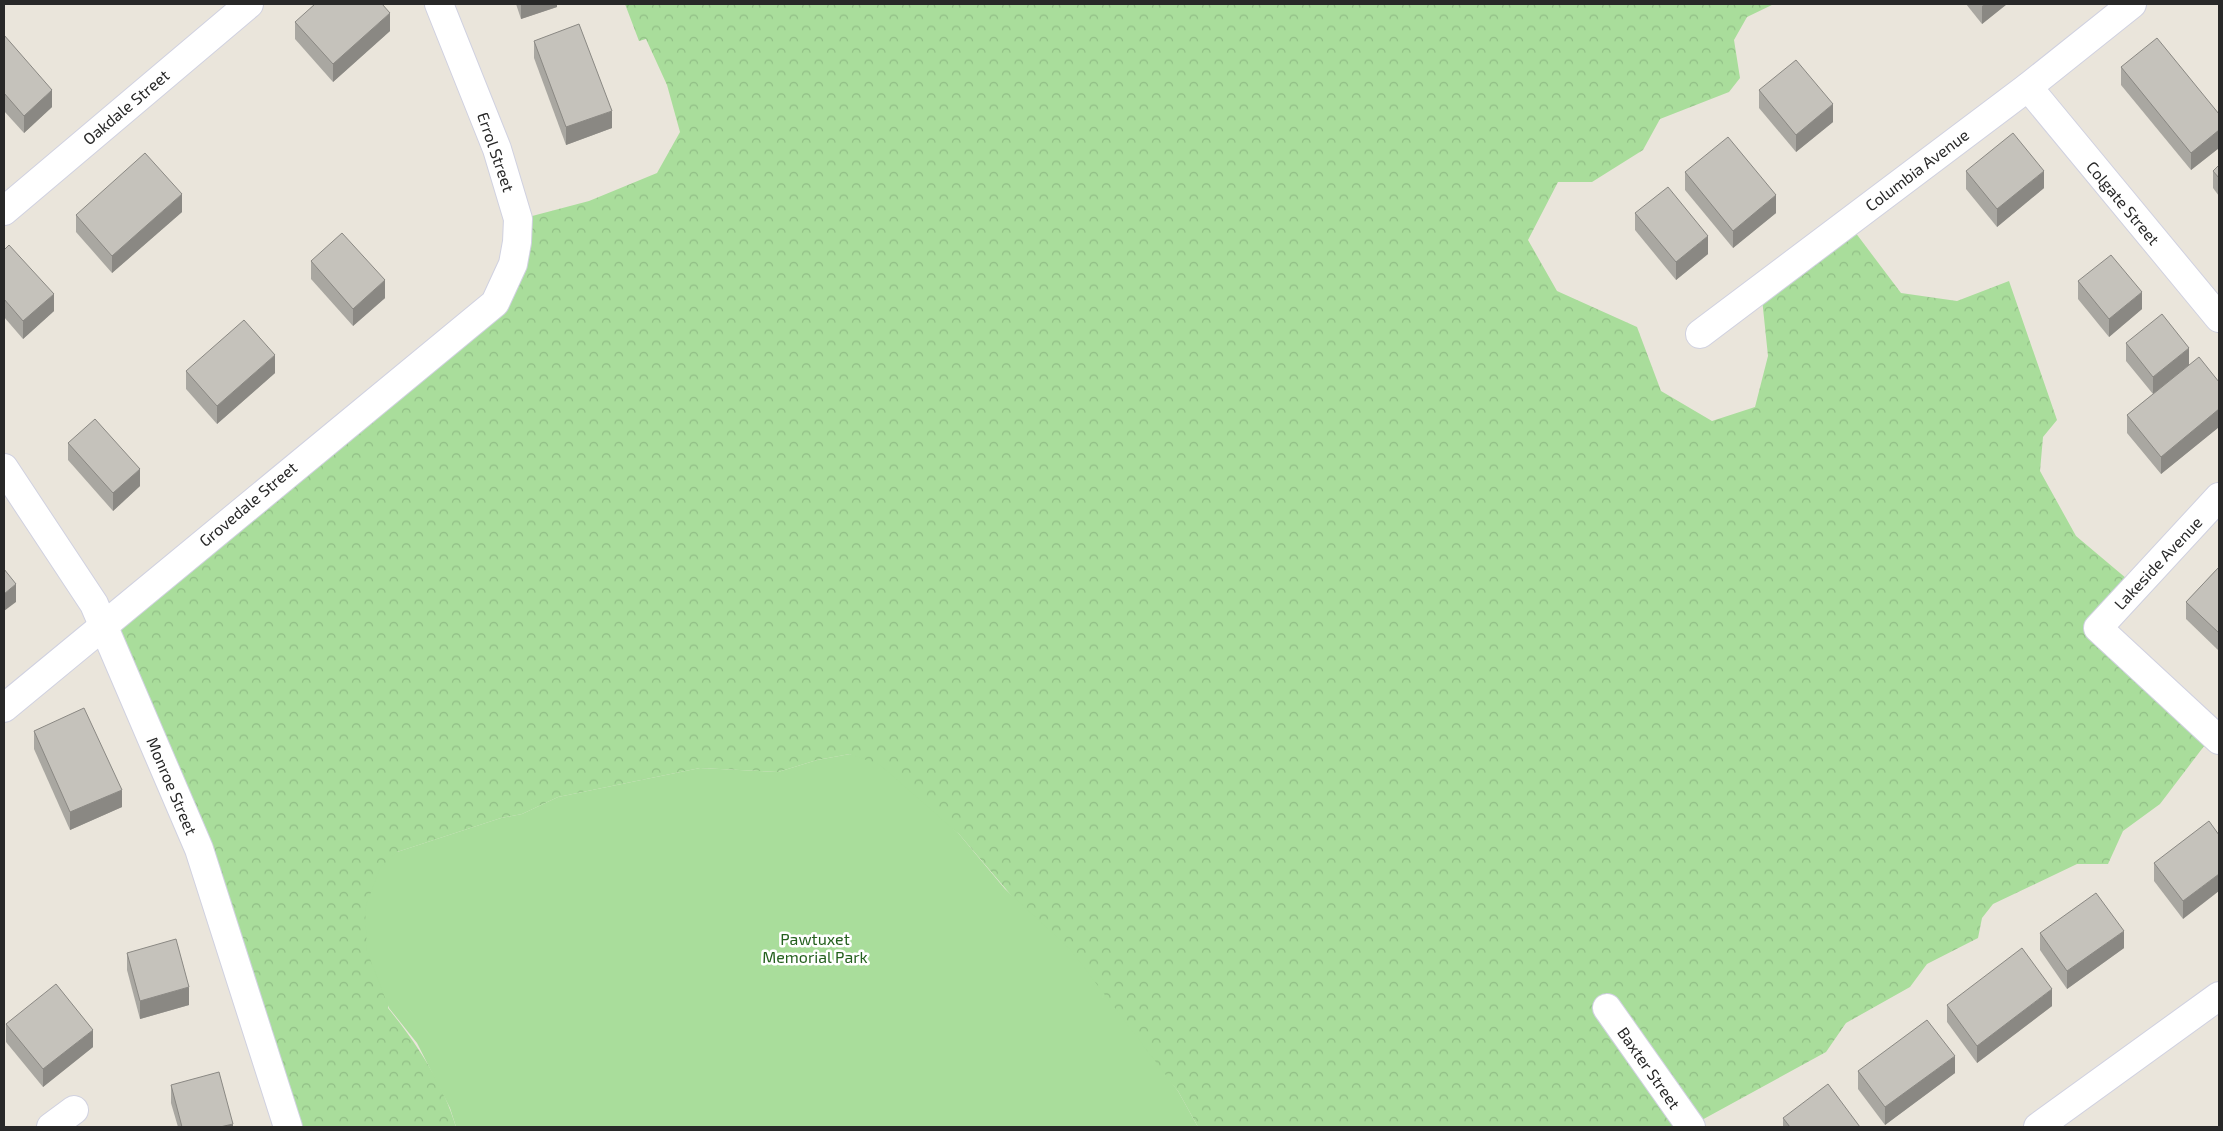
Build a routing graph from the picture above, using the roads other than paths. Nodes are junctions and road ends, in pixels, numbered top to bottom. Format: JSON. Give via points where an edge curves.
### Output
{"nodes":[{"id":1,"x":249,"y":4,"type":"edge"},
{"id":2,"x":439,"y":4,"type":"edge"},
{"id":3,"x":2132,"y":4,"type":"edge"},
{"id":4,"x":2028,"y":87,"type":"junction"},
{"id":5,"x":4,"y":211,"type":"edge"},
{"id":6,"x":495,"y":303,"type":"joint"},
{"id":7,"x":2219,"y":318,"type":"edge"},
{"id":8,"x":1700,"y":334,"type":"dead end"},
{"id":9,"x":4,"y":468,"type":"edge"},
{"id":10,"x":2219,"y":497,"type":"edge"},
{"id":11,"x":103,"y":625,"type":"junction"},
{"id":12,"x":4,"y":708,"type":"edge"},
{"id":13,"x":2219,"y":740,"type":"edge"},
{"id":14,"x":2219,"y":996,"type":"edge"},
{"id":15,"x":1607,"y":1008,"type":"dead end"},
{"id":16,"x":74,"y":1110,"type":"dead end"},
{"id":17,"x":51,"y":1127,"type":"edge"},
{"id":18,"x":288,"y":1127,"type":"edge"},
{"id":19,"x":1691,"y":1127,"type":"edge"},
{"id":20,"x":2038,"y":1127,"type":"edge"}],
"edges":[{"from":1,"to":5,"type":"street","name":"Oakdale Street"},
{"from":2,"to":6,"type":"street","name":"Errol Street","via":[[497,149],[518,219],[513,264]]},
{"from":3,"to":4,"type":"street","name":"Columbia Avenue"},
{"from":4,"to":7,"type":"street","name":"Colgate Street"},
{"from":4,"to":8,"type":"street","name":"Columbia Avenue"},
{"from":6,"to":11,"type":"street","name":"Grovedale Street"},
{"from":9,"to":11,"type":"street","name":"Monroe Street","via":[[94,604]]},
{"from":10,"to":13,"type":"street","name":"Lakeside Avenue","via":[[2098,628]]},
{"from":11,"to":12,"type":"street","name":"Grovedale Street"},
{"from":11,"to":18,"type":"street","name":"Monroe Street","via":[[199,849]]},
{"from":14,"to":20,"type":"street"},
{"from":15,"to":19,"type":"street","name":"Baxter Street"},
{"from":16,"to":17,"type":"street"}]}
